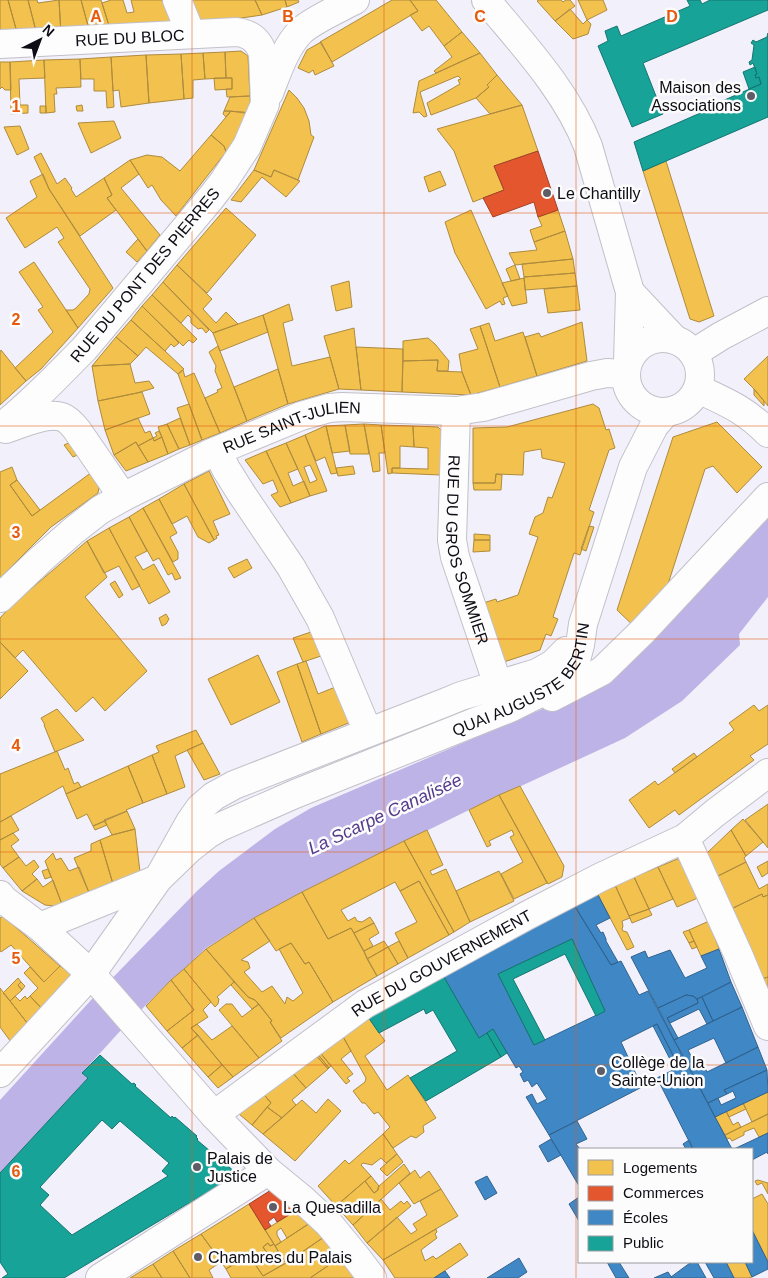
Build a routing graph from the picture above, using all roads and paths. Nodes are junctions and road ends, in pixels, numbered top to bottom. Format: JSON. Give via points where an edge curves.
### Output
{"nodes":[{"id":1,"x":177,"y":0,"type":"edge"},
{"id":2,"x":355,"y":0,"type":"edge"},
{"id":3,"x":486,"y":0,"type":"edge"},
{"id":4,"x":191,"y":34,"type":"junction"},
{"id":5,"x":257,"y":41,"type":"joint"},
{"id":6,"x":0,"y":44,"type":"edge"},
{"id":7,"x":265,"y":104,"type":"junction"},
{"id":8,"x":630,"y":292,"type":"junction"},
{"id":9,"x":768,"y":311,"type":"edge"},
{"id":10,"x":684,"y":347,"type":"junction"},
{"id":11,"x":629,"y":376,"type":"junction"},
{"id":12,"x":698,"y":389,"type":"junction"},
{"id":13,"x":456,"y":411,"type":"junction"},
{"id":14,"x":666,"y":412,"type":"junction"},
{"id":15,"x":0,"y":430,"type":"edge"},
{"id":16,"x":768,"y":433,"type":"edge"},
{"id":17,"x":217,"y":451,"type":"junction"},
{"id":18,"x":634,"y":467,"type":"junction"},
{"id":19,"x":123,"y":497,"type":"junction"},
{"id":20,"x":768,"y":497,"type":"edge"},
{"id":21,"x":0,"y":598,"type":"edge"},
{"id":22,"x":582,"y":624,"type":"junction"},
{"id":23,"x":498,"y":685,"type":"junction"},
{"id":24,"x":538,"y":695,"type":"junction"},
{"id":25,"x":368,"y":732,"type":"junction"},
{"id":26,"x":768,"y":774,"type":"edge"},
{"id":27,"x":685,"y":838,"type":"junction"},
{"id":28,"x":158,"y":879,"type":"junction"},
{"id":29,"x":1,"y":899,"type":"edge"},
{"id":30,"x":40,"y":927,"type":"junction"},
{"id":31,"x":94,"y":978,"type":"junction"},
{"id":32,"x":768,"y":1026,"type":"edge"},
{"id":33,"x":0,"y":1073,"type":"edge"},
{"id":34,"x":214,"y":1115,"type":"junction"},
{"id":35,"x":268,"y":1171,"type":"junction"},
{"id":36,"x":100,"y":1278,"type":"edge"},
{"id":37,"x":372,"y":1278,"type":"edge"}],
"edges":[{"from":1,"to":4,"type":"street"},
{"from":2,"to":7,"type":"street","name":"RUE DU PONT DES PIERRES","via":[[300,32],[288,50]]},
{"from":3,"to":8,"type":"street","via":[[546,72],[577,121],[588,146]]},
{"from":4,"to":5,"type":"street","name":"RUE DU BLOC","via":[[237,32],[252,36]]},
{"from":4,"to":6,"type":"street","name":"RUE DU BLOC"},
{"from":5,"to":7,"type":"street","name":"RUE DU PONT DES PIERRES","via":[[264,60]]},
{"from":7,"to":15,"type":"street","name":"RUE DU PONT DES PIERRES","via":[[247,146],[210,199],[84,349]]},
{"from":8,"to":10,"type":"street"},
{"from":8,"to":11,"type":"street"},
{"from":9,"to":10,"type":"street","via":[[728,332]]},
{"from":10,"to":11,"type":"street","via":[[670,338],[647,341],[638,348]]},
{"from":10,"to":12,"type":"street","via":[[698,363]]},
{"from":11,"to":13,"type":"street","name":"RUE SAINT-JULIEN","via":[[607,373],[592,376],[483,407]]},
{"from":11,"to":14,"type":"street","via":[[634,398],[643,406]]},
{"from":11,"to":18,"type":"street","via":[[636,427]]},
{"from":12,"to":14,"type":"street","via":[[685,405]]},
{"from":12,"to":16,"type":"street","via":[[742,410]]},
{"from":13,"to":17,"type":"street","name":"RUE SAINT-JULIEN","via":[[329,408],[301,416]]},
{"from":13,"to":23,"type":"street","name":"RUE DU GROS SOMMIER","via":[[452,540],[455,558]]},
{"from":14,"to":18,"type":"street","via":[[654,426]]},
{"from":15,"to":19,"type":"street","name":"RUE DU PONT DES PIERRES","via":[[44,417],[62,417],[78,430]]},
{"from":17,"to":19,"type":"street","name":"RUE SAINT-JULIEN"},
{"from":17,"to":25,"type":"street","via":[[320,618]]},
{"from":18,"to":22,"type":"street"},
{"from":19,"to":21,"type":"street","name":"RUE SAINT-JULIEN","via":[[68,535]]},
{"from":20,"to":24,"type":"street","via":[[602,671],[548,700]]},
{"from":22,"to":23,"type":"street","name":"QUAI AUGUSTE BERTIN","via":[[568,648],[553,664],[537,674]]},
{"from":22,"to":24,"type":"street","name":"QUAI AUGUSTE BERTIN","via":[[576,660],[560,682]]},
{"from":23,"to":25,"type":"street","name":"QUAI AUGUSTE BERTIN"},
{"from":24,"to":28,"type":"street","name":"QUAI AUGUSTE BERTIN","via":[[220,827],[189,849]]},
{"from":25,"to":28,"type":"street","name":"QUAI AUGUSTE BERTIN","via":[[214,796],[190,822]]},
{"from":26,"to":27,"type":"street","name":"RUE DU GOUVERNEMENT"},
{"from":27,"to":32,"type":"street"},
{"from":27,"to":34,"type":"street","name":"RUE DU GOUVERNEMENT","via":[[601,877],[375,997]]},
{"from":28,"to":30,"type":"street","name":"QUAI AUGUSTE BERTIN"},
{"from":28,"to":31,"type":"street","name":"QUAI AUGUSTE BERTIN"},
{"from":29,"to":30,"type":"street"},
{"from":30,"to":31,"type":"street"},
{"from":31,"to":33,"type":"street","name":"QUAI AUGUSTE BERTIN"},
{"from":31,"to":34,"type":"street"},
{"from":34,"to":35,"type":"street"},
{"from":35,"to":36,"type":"street"},
{"from":35,"to":37,"type":"street","via":[[329,1224]]}]}
